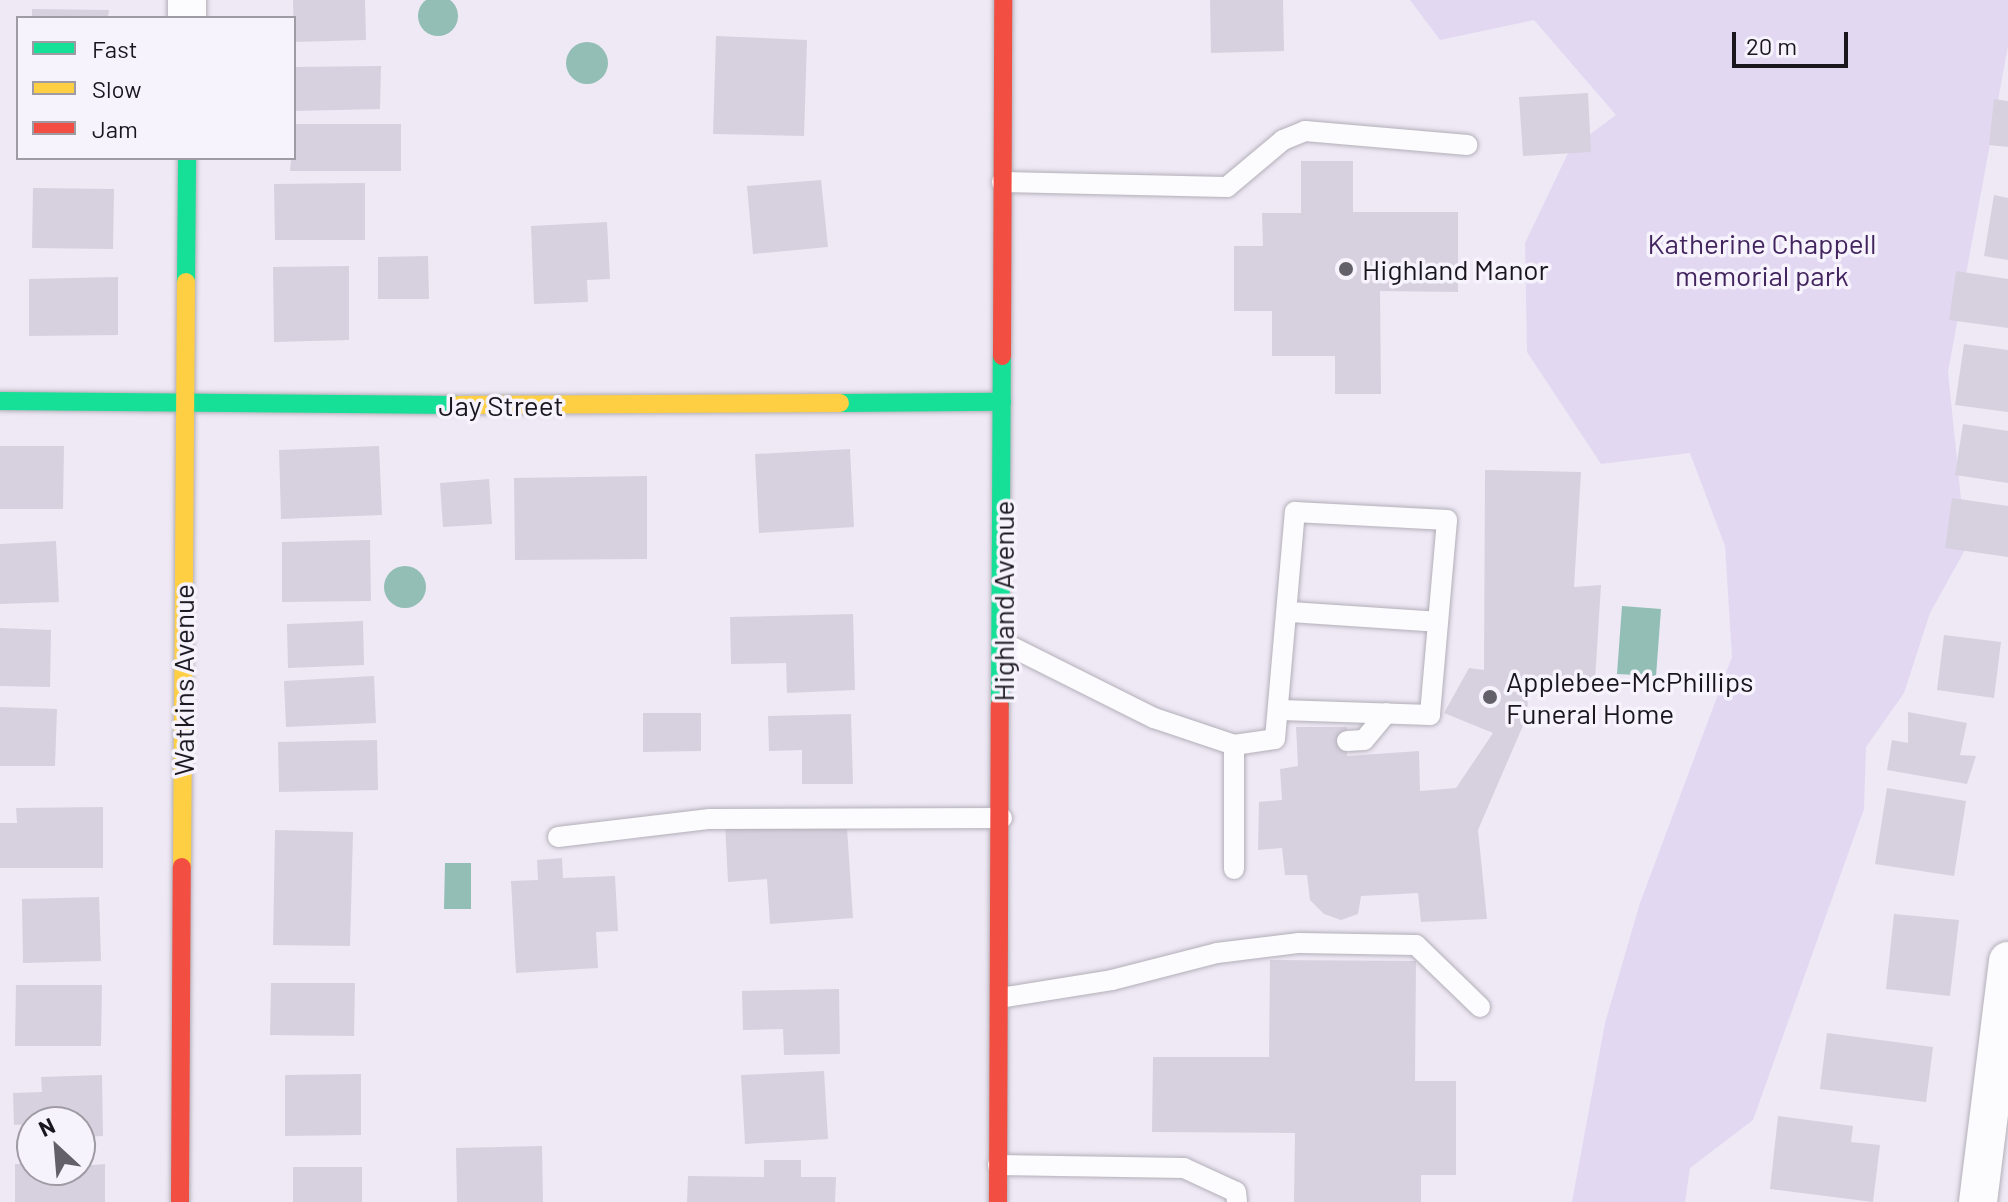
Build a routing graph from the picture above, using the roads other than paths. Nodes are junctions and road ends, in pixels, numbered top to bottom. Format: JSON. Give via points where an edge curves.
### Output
{"nodes":[{"id":1,"x":1003,"y":0,"type":"edge"},
{"id":2,"x":1467,"y":145,"type":"dead end"},
{"id":3,"x":187,"y":160,"type":"edge"},
{"id":4,"x":1002,"y":182,"type":"junction"},
{"id":5,"x":0,"y":401,"type":"edge"},
{"id":6,"x":1002,"y":402,"type":"junction"},
{"id":7,"x":185,"y":406,"type":"junction"},
{"id":8,"x":1289,"y":612,"type":"junction"},
{"id":9,"x":1438,"y":622,"type":"junction"},
{"id":10,"x":1004,"y":643,"type":"junction"},
{"id":11,"x":1281,"y":710,"type":"junction"},
{"id":12,"x":1387,"y":713,"type":"junction"},
{"id":13,"x":1275,"y":739,"type":"junction"},
{"id":14,"x":1297,"y":740,"type":"dead end"},
{"id":15,"x":1347,"y":741,"type":"dead end"},
{"id":16,"x":1234,"y":745,"type":"junction"},
{"id":17,"x":1002,"y":818,"type":"junction"},
{"id":18,"x":558,"y":837,"type":"dead end"},
{"id":19,"x":1234,"y":869,"type":"dead end"},
{"id":20,"x":2008,"y":961,"type":"edge"},
{"id":21,"x":1000,"y":998,"type":"junction"},
{"id":22,"x":1480,"y":1007,"type":"dead end"},
{"id":23,"x":998,"y":1165,"type":"junction"},
{"id":24,"x":180,"y":1202,"type":"edge"},
{"id":25,"x":998,"y":1202,"type":"edge"},
{"id":26,"x":1237,"y":1202,"type":"edge"},
{"id":27,"x":1978,"y":1202,"type":"edge"}],
"edges":[{"from":1,"to":4,"type":"street","name":"Highland Avenue"},
{"from":2,"to":4,"type":"lane","via":[[1305,131],[1283,140],[1227,187]]},
{"from":3,"to":7,"type":"street","name":"Watkins Avenue"},
{"from":4,"to":6,"type":"street","name":"Highland Avenue"},
{"from":5,"to":7,"type":"street","name":"Jay Street"},
{"from":6,"to":7,"type":"street","name":"Jay Street"},
{"from":6,"to":10,"type":"street","name":"Highland Avenue"},
{"from":7,"to":24,"type":"street","name":"Watkins Avenue"},
{"from":8,"to":9,"type":"lane"},
{"from":8,"to":9,"type":"lane","via":[[1295,512],[1447,520]]},
{"from":8,"to":11,"type":"lane"},
{"from":9,"to":12,"type":"lane","via":[[1430,715]]},
{"from":10,"to":16,"type":"lane","via":[[1154,718]]},
{"from":10,"to":17,"type":"street","name":"Highland Avenue"},
{"from":11,"to":12,"type":"lane"},
{"from":11,"to":13,"type":"lane"},
{"from":12,"to":15,"type":"lane","via":[[1364,740]]},
{"from":13,"to":14,"type":"lane"},
{"from":13,"to":16,"type":"lane"},
{"from":16,"to":19,"type":"lane"},
{"from":17,"to":18,"type":"lane","via":[[710,819]]},
{"from":17,"to":21,"type":"street","name":"Highland Avenue"},
{"from":20,"to":27,"type":"street"},
{"from":21,"to":22,"type":"lane","via":[[1112,980],[1217,953],[1299,943],[1416,945]]},
{"from":21,"to":23,"type":"street","name":"Highland Avenue"},
{"from":23,"to":25,"type":"street","name":"Highland Avenue"},
{"from":23,"to":26,"type":"lane","via":[[1184,1168],[1236,1192]]}]}
